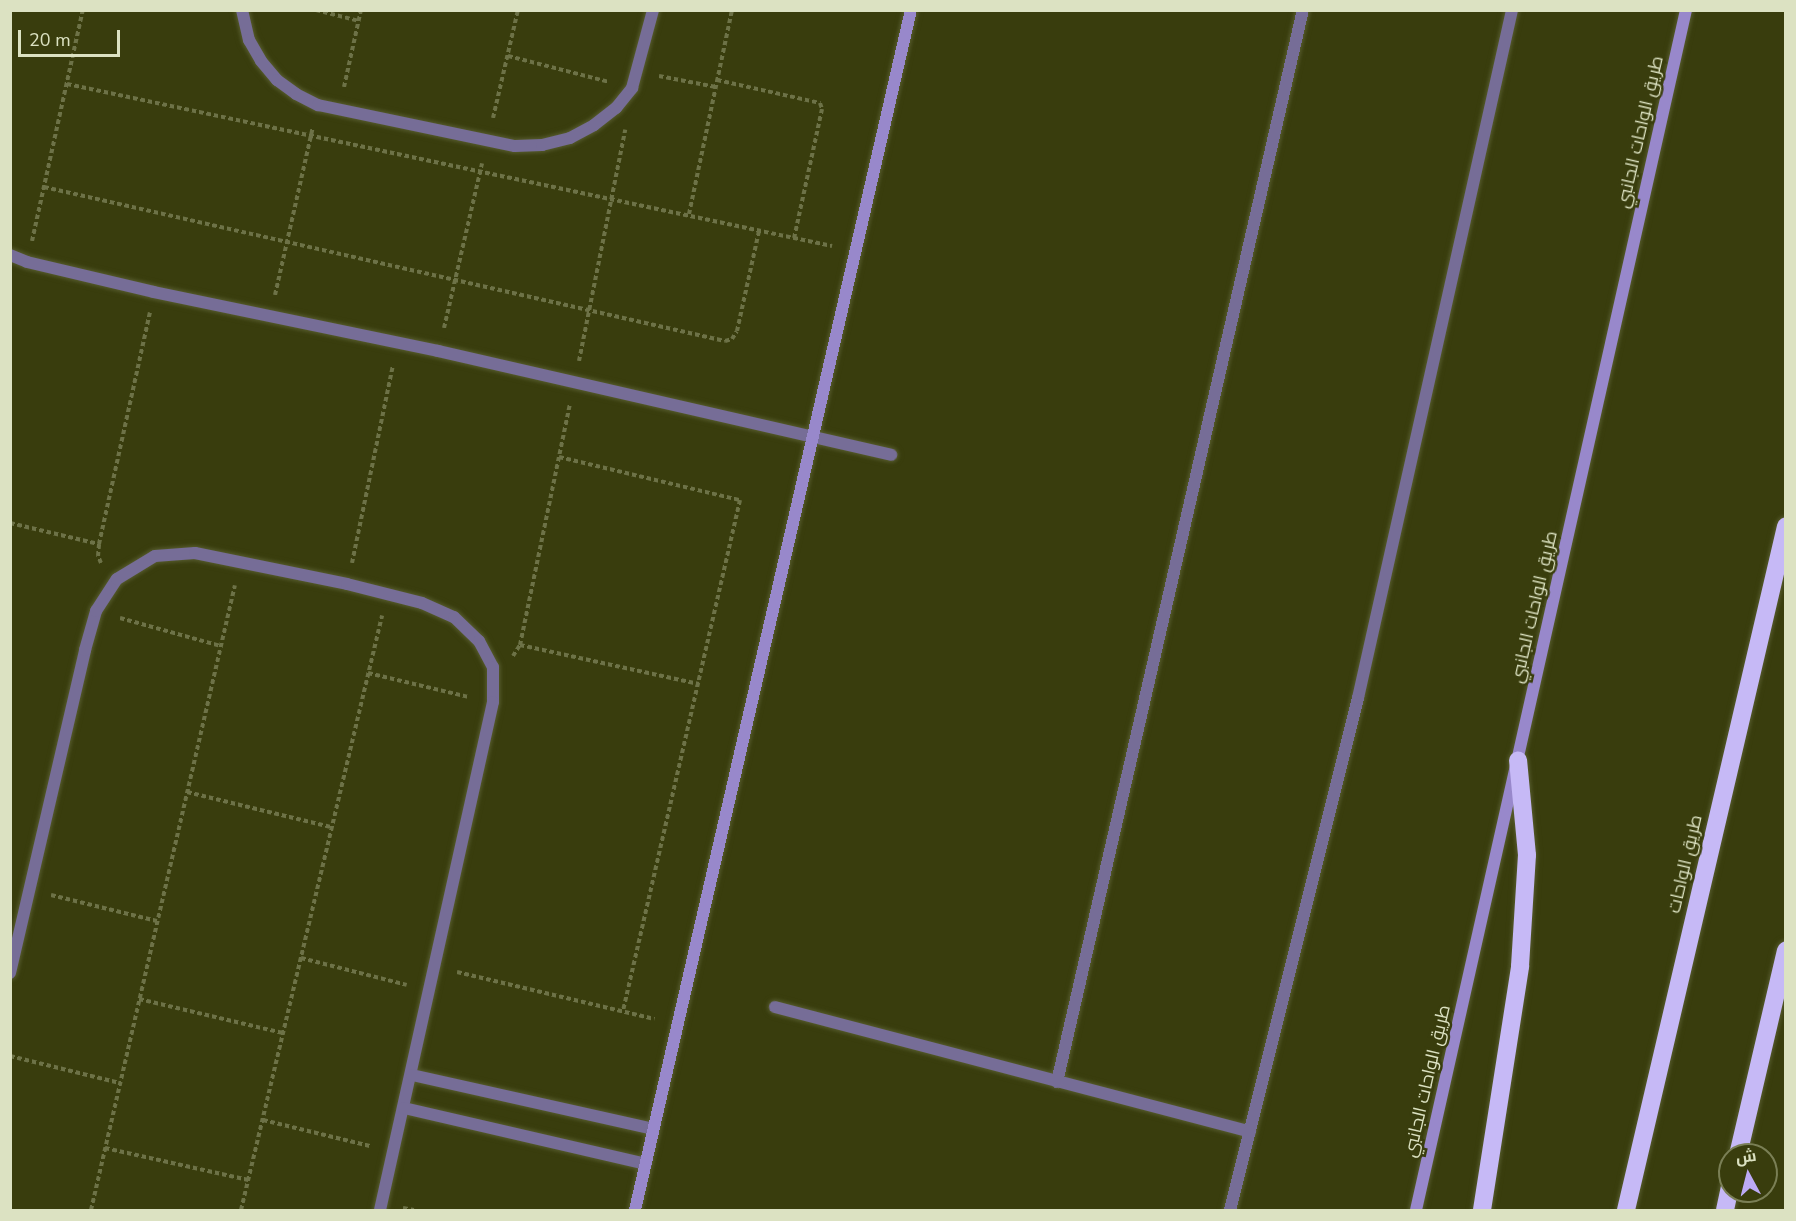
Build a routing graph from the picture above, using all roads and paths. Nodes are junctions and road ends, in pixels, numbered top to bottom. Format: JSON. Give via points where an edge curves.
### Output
{"nodes":[{"id":1,"x":83,"y":10,"type":"edge"},
{"id":2,"x":242,"y":10,"type":"edge"},
{"id":3,"x":316,"y":10,"type":"edge"},
{"id":4,"x":361,"y":10,"type":"edge"},
{"id":5,"x":518,"y":10,"type":"edge"},
{"id":6,"x":653,"y":10,"type":"edge"},
{"id":7,"x":732,"y":10,"type":"edge"},
{"id":8,"x":911,"y":10,"type":"edge"},
{"id":9,"x":1303,"y":10,"type":"edge"},
{"id":10,"x":1512,"y":10,"type":"edge"},
{"id":11,"x":1686,"y":10,"type":"edge"},
{"id":12,"x":359,"y":21,"type":"junction"},
{"id":13,"x":508,"y":56,"type":"junction"},
{"id":14,"x":638,"y":72,"type":"junction"},
{"id":15,"x":717,"y":80,"type":"junction"},
{"id":16,"x":67,"y":84,"type":"junction"},
{"id":17,"x":716,"y":87,"type":"junction"},
{"id":18,"x":632,"y":88,"type":"junction"},
{"id":19,"x":318,"y":105,"type":"junction"},
{"id":20,"x":616,"y":108,"type":"junction"},
{"id":21,"x":338,"y":111,"type":"junction"},
{"id":22,"x":312,"y":136,"type":"junction"},
{"id":23,"x":487,"y":142,"type":"junction"},
{"id":24,"x":480,"y":172,"type":"junction"},
{"id":25,"x":44,"y":186,"type":"junction"},
{"id":26,"x":613,"y":199,"type":"junction"},
{"id":27,"x":689,"y":214,"type":"junction"},
{"id":28,"x":759,"y":231,"type":"junction"},
{"id":29,"x":794,"y":238,"type":"junction"},
{"id":30,"x":288,"y":242,"type":"junction"},
{"id":31,"x":856,"y":251,"type":"junction"},
{"id":32,"x":10,"y":255,"type":"edge"},
{"id":33,"x":27,"y":262,"type":"junction"},
{"id":34,"x":454,"y":280,"type":"junction"},
{"id":35,"x":154,"y":292,"type":"junction"},
{"id":36,"x":590,"y":310,"type":"junction"},
{"id":37,"x":270,"y":318,"type":"junction"},
{"id":38,"x":398,"y":342,"type":"junction"},
{"id":39,"x":438,"y":351,"type":"junction"},
{"id":40,"x":575,"y":381,"type":"junction"},
{"id":41,"x":814,"y":436,"type":"junction"},
{"id":42,"x":891,"y":455,"type":"dead end"},
{"id":43,"x":559,"y":457,"type":"junction"},
{"id":44,"x":10,"y":523,"type":"edge"},
{"id":45,"x":1785,"y":526,"type":"edge"},
{"id":46,"x":99,"y":544,"type":"junction"},
{"id":47,"x":241,"y":561,"type":"junction"},
{"id":48,"x":117,"y":579,"type":"junction"},
{"id":49,"x":347,"y":584,"type":"junction"},
{"id":50,"x":387,"y":595,"type":"junction"},
{"id":51,"x":96,"y":611,"type":"junction"},
{"id":52,"x":520,"y":645,"type":"junction"},
{"id":53,"x":221,"y":646,"type":"junction"},
{"id":54,"x":493,"y":667,"type":"junction"},
{"id":55,"x":368,"y":672,"type":"junction"},
{"id":56,"x":699,"y":684,"type":"junction"},
{"id":57,"x":494,"y":702,"type":"junction"},
{"id":58,"x":1518,"y":760,"type":"junction"},
{"id":59,"x":187,"y":792,"type":"junction"},
{"id":60,"x":331,"y":828,"type":"junction"},
{"id":61,"x":30,"y":890,"type":"junction"},
{"id":62,"x":158,"y":921,"type":"junction"},
{"id":63,"x":1785,"y":951,"type":"edge"},
{"id":64,"x":301,"y":958,"type":"junction"},
{"id":65,"x":436,"y":967,"type":"junction"},
{"id":66,"x":10,"y":973,"type":"edge"},
{"id":67,"x":430,"y":991,"type":"junction"},
{"id":68,"x":140,"y":999,"type":"junction"},
{"id":69,"x":775,"y":1007,"type":"dead end"},
{"id":70,"x":623,"y":1011,"type":"junction"},
{"id":71,"x":678,"y":1024,"type":"junction"},
{"id":72,"x":283,"y":1033,"type":"junction"},
{"id":73,"x":10,"y":1056,"type":"edge"},
{"id":74,"x":412,"y":1075,"type":"junction"},
{"id":75,"x":1057,"y":1082,"type":"junction"},
{"id":76,"x":120,"y":1083,"type":"junction"},
{"id":77,"x":404,"y":1108,"type":"junction"},
{"id":78,"x":263,"y":1120,"type":"junction"},
{"id":79,"x":653,"y":1129,"type":"junction"},
{"id":80,"x":1250,"y":1132,"type":"junction"},
{"id":81,"x":1741,"y":1143,"type":"edge"},
{"id":82,"x":105,"y":1148,"type":"junction"},
{"id":83,"x":394,"y":1151,"type":"junction"},
{"id":84,"x":646,"y":1164,"type":"junction"},
{"id":85,"x":248,"y":1180,"type":"junction"},
{"id":86,"x":91,"y":1210,"type":"edge"},
{"id":87,"x":241,"y":1210,"type":"edge"},
{"id":88,"x":380,"y":1210,"type":"edge"},
{"id":89,"x":635,"y":1210,"type":"edge"},
{"id":90,"x":1230,"y":1210,"type":"edge"},
{"id":91,"x":1416,"y":1210,"type":"edge"},
{"id":92,"x":1482,"y":1210,"type":"edge"},
{"id":93,"x":1626,"y":1210,"type":"edge"}],
"edges":[{"from":1,"to":16,"type":"path"},
{"from":2,"to":19,"type":"street","via":[[249,40],[261,62],[283,85]]},
{"from":3,"to":12,"type":"path"},
{"from":4,"to":12,"type":"path"},
{"from":5,"to":13,"type":"path"},
{"from":6,"to":14,"type":"street"},
{"from":7,"to":15,"type":"path"},
{"from":8,"to":31,"type":"street"},
{"from":9,"to":75,"type":"street"},
{"from":10,"to":80,"type":"street","via":[[1358,698]]},
{"from":11,"to":58,"type":"street","name":"طريق الواحات الجانبي"},
{"from":12,"to":21,"type":"path"},
{"from":13,"to":18,"type":"path"},
{"from":13,"to":23,"type":"path"},
{"from":14,"to":17,"type":"path"},
{"from":14,"to":18,"type":"street"},
{"from":15,"to":17,"type":"path"},
{"from":15,"to":29,"type":"path","via":[[820,103],[822,109]]},
{"from":16,"to":22,"type":"path"},
{"from":16,"to":25,"type":"path"},
{"from":17,"to":27,"type":"path"},
{"from":18,"to":20,"type":"street"},
{"from":19,"to":21,"type":"street"},
{"from":19,"to":22,"type":"path"},
{"from":20,"to":23,"type":"street","via":[[578,134],[542,145]]},
{"from":20,"to":26,"type":"path","via":[[625,130]]},
{"from":21,"to":23,"type":"street"},
{"from":22,"to":24,"type":"path"},
{"from":22,"to":30,"type":"path"},
{"from":23,"to":24,"type":"path"},
{"from":24,"to":26,"type":"path"},
{"from":24,"to":34,"type":"path"},
{"from":25,"to":30,"type":"path"},
{"from":25,"to":33,"type":"path"},
{"from":26,"to":27,"type":"path"},
{"from":26,"to":36,"type":"path"},
{"from":27,"to":28,"type":"path"},
{"from":28,"to":29,"type":"path"},
{"from":28,"to":36,"type":"path","via":[[732,339],[725,341]]},
{"from":29,"to":31,"type":"path"},
{"from":30,"to":34,"type":"path"},
{"from":30,"to":37,"type":"path"},
{"from":31,"to":41,"type":"street"},
{"from":32,"to":33,"type":"street"},
{"from":33,"to":35,"type":"street"},
{"from":34,"to":36,"type":"path"},
{"from":34,"to":39,"type":"path"},
{"from":35,"to":37,"type":"street"},
{"from":35,"to":46,"type":"path"},
{"from":36,"to":40,"type":"path"},
{"from":37,"to":38,"type":"street"},
{"from":38,"to":39,"type":"street"},
{"from":38,"to":49,"type":"path"},
{"from":39,"to":40,"type":"street"},
{"from":40,"to":41,"type":"street"},
{"from":40,"to":43,"type":"path"},
{"from":41,"to":42,"type":"street"},
{"from":41,"to":71,"type":"street"},
{"from":43,"to":52,"type":"path"},
{"from":43,"to":56,"type":"path","via":[[740,500]]},
{"from":44,"to":46,"type":"path"},
{"from":45,"to":93,"type":"highway","name":"طريق الواحات"},
{"from":46,"to":48,"type":"path","via":[[98,556],[103,567]]},
{"from":47,"to":48,"type":"street","via":[[195,553],[155,556]]},
{"from":47,"to":49,"type":"street"},
{"from":47,"to":53,"type":"path"},
{"from":48,"to":51,"type":"street"},
{"from":49,"to":50,"type":"street"},
{"from":50,"to":54,"type":"street","via":[[422,603],[454,617],[479,641]]},
{"from":50,"to":55,"type":"path"},
{"from":51,"to":53,"type":"path"},
{"from":51,"to":61,"type":"street"},
{"from":52,"to":54,"type":"path","via":[[514,656]]},
{"from":52,"to":56,"type":"path"},
{"from":53,"to":59,"type":"path"},
{"from":54,"to":57,"type":"street"},
{"from":55,"to":57,"type":"path"},
{"from":55,"to":60,"type":"path"},
{"from":56,"to":70,"type":"path"},
{"from":57,"to":65,"type":"street"},
{"from":58,"to":91,"type":"street","name":"طريق الواحات الجانبي"},
{"from":58,"to":92,"type":"highway","via":[[1527,855],[1520,966]]},
{"from":59,"to":60,"type":"path"},
{"from":59,"to":62,"type":"path"},
{"from":60,"to":64,"type":"path"},
{"from":61,"to":62,"type":"path"},
{"from":61,"to":66,"type":"street"},
{"from":62,"to":68,"type":"path"},
{"from":63,"to":81,"type":"highway"},
{"from":64,"to":67,"type":"path"},
{"from":64,"to":72,"type":"path"},
{"from":65,"to":67,"type":"street"},
{"from":65,"to":70,"type":"path"},
{"from":67,"to":74,"type":"street"},
{"from":68,"to":72,"type":"path"},
{"from":68,"to":76,"type":"path"},
{"from":69,"to":75,"type":"street"},
{"from":70,"to":71,"type":"path"},
{"from":71,"to":79,"type":"street"},
{"from":72,"to":78,"type":"path"},
{"from":73,"to":76,"type":"path"},
{"from":74,"to":77,"type":"street"},
{"from":74,"to":79,"type":"street"},
{"from":75,"to":80,"type":"street"},
{"from":76,"to":82,"type":"path"},
{"from":77,"to":83,"type":"street"},
{"from":77,"to":84,"type":"street"},
{"from":78,"to":83,"type":"path"},
{"from":78,"to":85,"type":"path"},
{"from":79,"to":84,"type":"street"},
{"from":80,"to":90,"type":"street"},
{"from":82,"to":85,"type":"path"},
{"from":82,"to":86,"type":"path"},
{"from":83,"to":88,"type":"street"},
{"from":84,"to":89,"type":"street"},
{"from":85,"to":87,"type":"path"}]}
